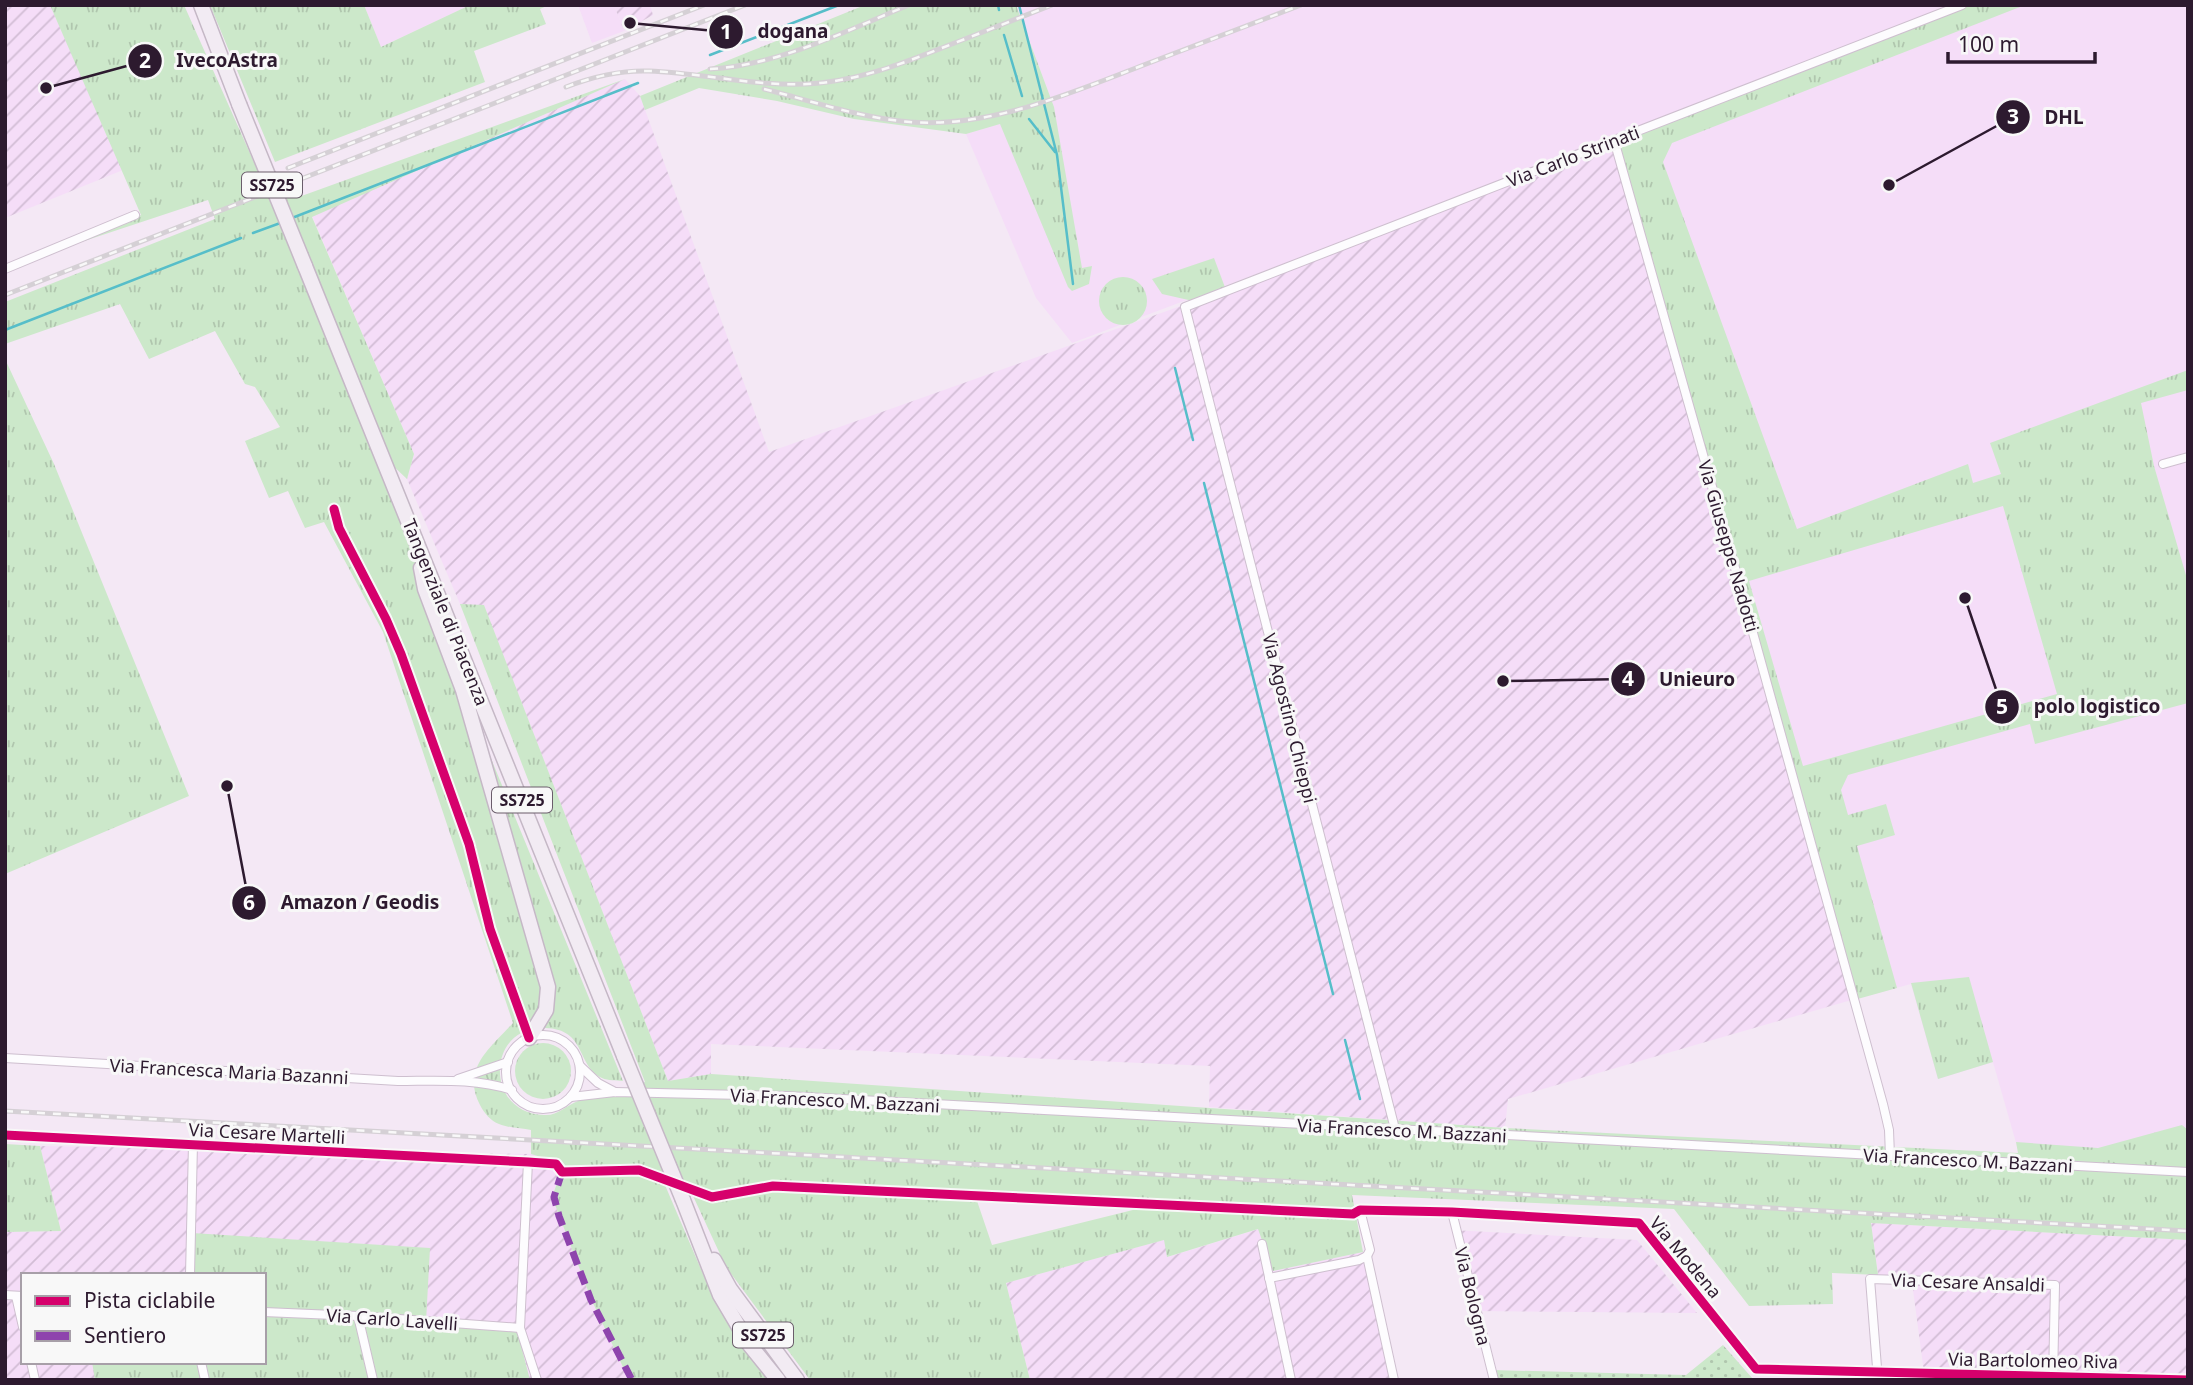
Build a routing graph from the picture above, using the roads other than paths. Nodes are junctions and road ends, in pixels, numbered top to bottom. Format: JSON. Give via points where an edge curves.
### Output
{"nodes":[{"id":1,"x":201,"y":5,"type":"edge"},
{"id":2,"x":1962,"y":5,"type":"edge"},
{"id":3,"x":1614,"y":140,"type":"junction"},
{"id":4,"x":135,"y":215,"type":"dead end"},
{"id":5,"x":5,"y":269,"type":"edge"},
{"id":6,"x":1185,"y":307,"type":"joint"},
{"id":7,"x":2188,"y":457,"type":"edge"},
{"id":8,"x":2164,"y":464,"type":"dead end"},
{"id":9,"x":419,"y":546,"type":"junction"},
{"id":10,"x":529,"y":1038,"type":"junction"},
{"id":11,"x":5,"y":1058,"type":"edge"},
{"id":12,"x":508,"y":1062,"type":"junction"},
{"id":13,"x":580,"y":1066,"type":"junction"},
{"id":14,"x":454,"y":1081,"type":"junction"},
{"id":15,"x":512,"y":1090,"type":"junction"},
{"id":16,"x":615,"y":1092,"type":"junction"},
{"id":17,"x":570,"y":1097,"type":"junction"},
{"id":18,"x":1395,"y":1129,"type":"junction"},
{"id":19,"x":5,"y":1135,"type":"edge"},
{"id":20,"x":193,"y":1144,"type":"junction"},
{"id":21,"x":1891,"y":1156,"type":"junction"},
{"id":22,"x":2188,"y":1172,"type":"edge"},
{"id":23,"x":1452,"y":1212,"type":"junction"},
{"id":24,"x":691,"y":1220,"type":"junction"},
{"id":25,"x":1262,"y":1244,"type":"dead end"},
{"id":26,"x":1367,"y":1256,"type":"junction"},
{"id":27,"x":190,"y":1273,"type":"edge"},
{"id":28,"x":1269,"y":1278,"type":"junction"},
{"id":29,"x":5,"y":1295,"type":"edge"},
{"id":30,"x":19,"y":1296,"type":"edge"},
{"id":31,"x":266,"y":1312,"type":"edge"},
{"id":32,"x":358,"y":1316,"type":"junction"},
{"id":33,"x":520,"y":1328,"type":"junction"},
{"id":34,"x":749,"y":1343,"type":"junction"},
{"id":35,"x":795,"y":1376,"type":"edge"},
{"id":36,"x":1878,"y":1376,"type":"edge"},
{"id":37,"x":2053,"y":1378,"type":"edge"},
{"id":38,"x":373,"y":1380,"type":"edge"},
{"id":39,"x":537,"y":1380,"type":"edge"},
{"id":40,"x":771,"y":1380,"type":"edge"},
{"id":41,"x":778,"y":1380,"type":"edge"},
{"id":42,"x":1291,"y":1380,"type":"edge"},
{"id":43,"x":1394,"y":1380,"type":"edge"},
{"id":44,"x":1494,"y":1380,"type":"edge"},
{"id":45,"x":2188,"y":1380,"type":"edge"}],
"edges":[{"from":1,"to":9,"type":"highway","name":"Tangenziale di Piacenza","number":"SS725","bridge":true},
{"from":2,"to":3,"type":"street","name":"Via Carlo Strinati"},
{"from":3,"to":6,"type":"street","name":"Via Carlo Strinati"},
{"from":3,"to":21,"type":"street","name":"Via Giuseppe Nadotti","via":[[1876,1082]]},
{"from":4,"to":5,"type":"street"},
{"from":6,"to":18,"type":"street","name":"Via Agostino Chieppi"},
{"from":7,"to":8,"type":"street"},
{"from":9,"to":10,"type":"highway","via":[[425,589],[463,690],[548,987],[546,1010]]},
{"from":9,"to":24,"type":"highway","name":"Tangenziale di Piacenza","number":"SS725","bridge":true},
{"from":10,"to":12,"type":"street","via":[[512,1052]]},
{"from":10,"to":13,"type":"street","via":[[551,1035],[561,1039]]},
{"from":11,"to":14,"type":"street","name":"Via Francesca Maria Bazanni","via":[[398,1082]]},
{"from":12,"to":14,"type":"street"},
{"from":12,"to":15,"type":"street"},
{"from":13,"to":16,"type":"street"},
{"from":13,"to":17,"type":"street"},
{"from":14,"to":15,"type":"street"},
{"from":15,"to":17,"type":"street","via":[[521,1101],[541,1108],[552,1108]]},
{"from":16,"to":17,"type":"street","name":"Via Francesco M. Bazzani"},
{"from":16,"to":18,"type":"street","name":"Via Francesco M. Bazzani","via":[[787,1096]]},
{"from":18,"to":21,"type":"street","name":"Via Francesco M. Bazzani"},
{"from":19,"to":20,"type":"street","name":"Via Cesare Martelli"},
{"from":20,"to":27,"type":"street"},
{"from":20,"to":33,"type":"street","name":"Via Cesare Martelli","via":[[528,1162]]},
{"from":21,"to":22,"type":"street","name":"Via Francesco M. Bazzani"},
{"from":23,"to":26,"type":"street","name":"Via Modena","via":[[1360,1210],[1370,1250]]},
{"from":23,"to":36,"type":"street","name":"Via Modena","via":[[1639,1223],[1756,1369]]},
{"from":23,"to":44,"type":"street","name":"Via Bologna"},
{"from":24,"to":34,"type":"highway","name":"Tangenziale di Piacenza","number":"SS725","via":[[720,1295]]},
{"from":24,"to":35,"type":"highway","name":"Tangenziale di Piacenza","number":"SS725","via":[[730,1289]]},
{"from":25,"to":28,"type":"street"},
{"from":26,"to":28,"type":"street"},
{"from":26,"to":43,"type":"street"},
{"from":28,"to":42,"type":"street"},
{"from":29,"to":30,"type":"street"},
{"from":31,"to":32,"type":"street","name":"Via Carlo Lavelli"},
{"from":32,"to":33,"type":"street","name":"Via Carlo Lavelli"},
{"from":32,"to":38,"type":"street"},
{"from":33,"to":39,"type":"street"},
{"from":34,"to":40,"type":"highway"},
{"from":34,"to":41,"type":"highway","name":"Tangenziale di Piacenza","number":"SS725"},
{"from":36,"to":37,"type":"street","name":"Via Bartolomeo Riva"},
{"from":36,"to":37,"type":"street","name":"Via Cesare Ansaldi","via":[[1870,1279],[2055,1285]]},
{"from":37,"to":45,"type":"street","name":"Via Bartolomeo Riva"}]}
